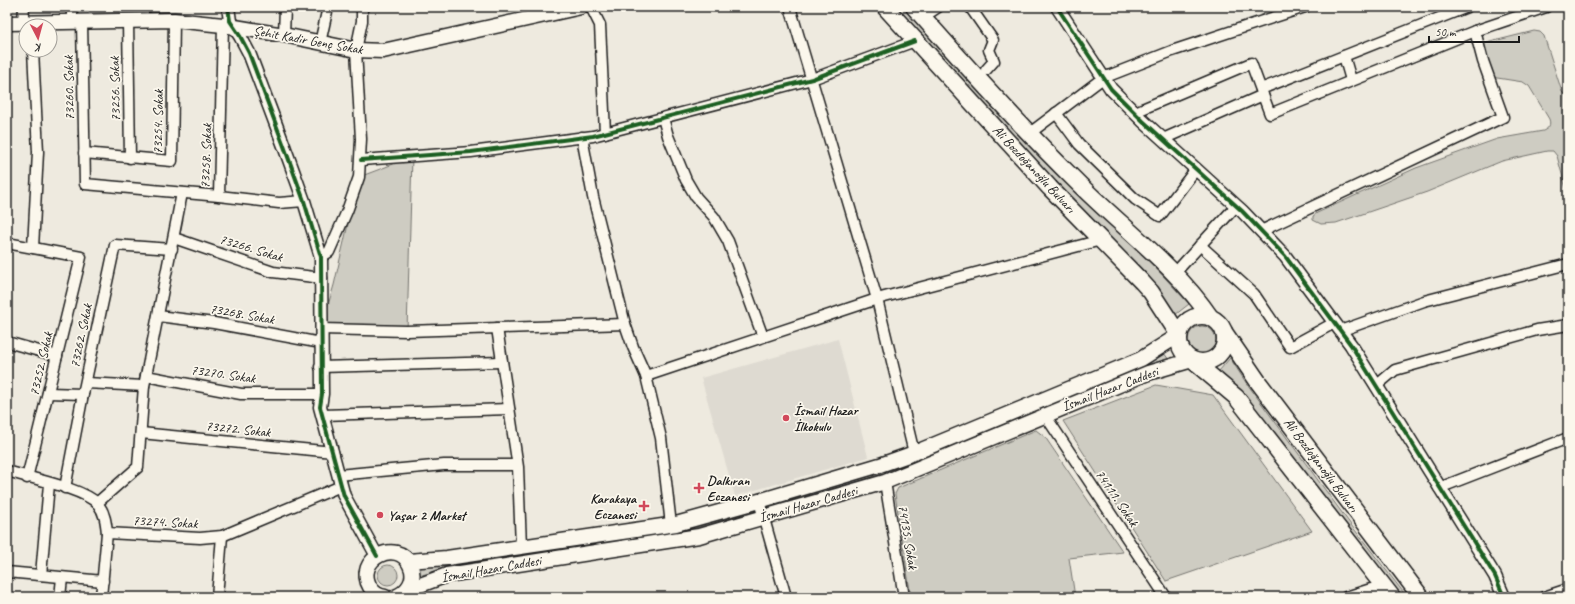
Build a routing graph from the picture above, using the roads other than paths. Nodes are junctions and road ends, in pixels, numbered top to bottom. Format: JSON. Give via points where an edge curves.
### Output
{"nodes":[{"id":1,"x":24,"y":7,"type":"edge"},
{"id":2,"x":72,"y":7,"type":"edge"},
{"id":3,"x":228,"y":7,"type":"edge"},
{"id":4,"x":285,"y":7,"type":"edge"},
{"id":5,"x":328,"y":7,"type":"edge"},
{"id":6,"x":362,"y":7,"type":"edge"},
{"id":7,"x":581,"y":7,"type":"edge"},
{"id":8,"x":591,"y":7,"type":"edge"},
{"id":9,"x":790,"y":7,"type":"edge"},
{"id":10,"x":885,"y":7,"type":"edge"},
{"id":11,"x":938,"y":7,"type":"edge"},
{"id":12,"x":970,"y":7,"type":"edge"},
{"id":13,"x":1305,"y":7,"type":"edge"},
{"id":14,"x":1467,"y":7,"type":"edge"},
{"id":15,"x":1546,"y":7,"type":"edge"},
{"id":16,"x":1061,"y":8,"type":"edge"},
{"id":17,"x":918,"y":12,"type":"edge"},
{"id":18,"x":27,"y":18,"type":"edge"},
{"id":19,"x":174,"y":20,"type":"junction"},
{"id":20,"x":128,"y":21,"type":"junction"},
{"id":21,"x":77,"y":22,"type":"junction"},
{"id":22,"x":7,"y":23,"type":"edge"},
{"id":23,"x":58,"y":23,"type":"edge"},
{"id":24,"x":18,"y":24,"type":"edge"},
{"id":25,"x":228,"y":26,"type":"junction"},
{"id":26,"x":1475,"y":31,"type":"junction"},
{"id":27,"x":284,"y":35,"type":"junction"},
{"id":28,"x":915,"y":41,"type":"junction"},
{"id":29,"x":320,"y":43,"type":"junction"},
{"id":30,"x":356,"y":50,"type":"junction"},
{"id":31,"x":1344,"y":56,"type":"junction"},
{"id":32,"x":33,"y":58,"type":"edge"},
{"id":33,"x":986,"y":70,"type":"dead end"},
{"id":34,"x":1103,"y":78,"type":"junction"},
{"id":35,"x":812,"y":79,"type":"junction"},
{"id":36,"x":1351,"y":80,"type":"junction"},
{"id":37,"x":1262,"y":92,"type":"junction"},
{"id":38,"x":1135,"y":112,"type":"junction"},
{"id":39,"x":1056,"y":114,"type":"junction"},
{"id":40,"x":663,"y":118,"type":"junction"},
{"id":41,"x":605,"y":133,"type":"junction"},
{"id":42,"x":1030,"y":134,"type":"junction"},
{"id":43,"x":582,"y":137,"type":"junction"},
{"id":44,"x":1163,"y":139,"type":"junction"},
{"id":45,"x":84,"y":153,"type":"junction"},
{"id":46,"x":130,"y":158,"type":"junction"},
{"id":47,"x":361,"y":160,"type":"junction"},
{"id":48,"x":1196,"y":169,"type":"junction"},
{"id":49,"x":182,"y":193,"type":"junction"},
{"id":50,"x":219,"y":196,"type":"junction"},
{"id":51,"x":304,"y":201,"type":"junction"},
{"id":52,"x":1236,"y":206,"type":"junction"},
{"id":53,"x":1261,"y":231,"type":"junction"},
{"id":54,"x":174,"y":238,"type":"junction"},
{"id":55,"x":1101,"y":240,"type":"junction"},
{"id":56,"x":7,"y":242,"type":"edge"},
{"id":57,"x":1200,"y":245,"type":"junction"},
{"id":58,"x":33,"y":248,"type":"junction"},
{"id":59,"x":172,"y":249,"type":"junction"},
{"id":60,"x":321,"y":257,"type":"junction"},
{"id":61,"x":1568,"y":264,"type":"edge"},
{"id":62,"x":1174,"y":274,"type":"junction"},
{"id":63,"x":322,"y":278,"type":"junction"},
{"id":64,"x":877,"y":299,"type":"junction"},
{"id":65,"x":158,"y":316,"type":"junction"},
{"id":66,"x":1211,"y":318,"type":"junction"},
{"id":67,"x":625,"y":324,"type":"junction"},
{"id":68,"x":1568,"y":325,"type":"edge"},
{"id":69,"x":1337,"y":327,"type":"junction"},
{"id":70,"x":497,"y":328,"type":"junction"},
{"id":71,"x":321,"y":329,"type":"junction"},
{"id":72,"x":1224,"y":332,"type":"junction"},
{"id":73,"x":1179,"y":335,"type":"junction"},
{"id":74,"x":763,"y":337,"type":"junction"},
{"id":75,"x":7,"y":342,"type":"edge"},
{"id":76,"x":320,"y":342,"type":"junction"},
{"id":77,"x":57,"y":356,"type":"junction"},
{"id":78,"x":1192,"y":360,"type":"junction"},
{"id":79,"x":502,"y":362,"type":"junction"},
{"id":80,"x":320,"y":367,"type":"junction"},
{"id":81,"x":146,"y":376,"type":"junction"},
{"id":82,"x":646,"y":376,"type":"junction"},
{"id":83,"x":86,"y":383,"type":"junction"},
{"id":84,"x":144,"y":386,"type":"junction"},
{"id":85,"x":1376,"y":386,"type":"junction"},
{"id":86,"x":48,"y":393,"type":"junction"},
{"id":87,"x":83,"y":394,"type":"junction"},
{"id":88,"x":322,"y":394,"type":"junction"},
{"id":89,"x":509,"y":409,"type":"junction"},
{"id":90,"x":322,"y":415,"type":"junction"},
{"id":91,"x":1045,"y":415,"type":"junction"},
{"id":92,"x":141,"y":433,"type":"junction"},
{"id":93,"x":1568,"y":438,"type":"edge"},
{"id":94,"x":333,"y":452,"type":"junction"},
{"id":95,"x":914,"y":452,"type":"junction"},
{"id":96,"x":518,"y":465,"type":"junction"},
{"id":97,"x":7,"y":472,"type":"edge"},
{"id":98,"x":27,"y":478,"type":"junction"},
{"id":99,"x":340,"y":480,"type":"junction"},
{"id":100,"x":885,"y":482,"type":"junction"},
{"id":101,"x":50,"y":484,"type":"junction"},
{"id":102,"x":65,"y":488,"type":"junction"},
{"id":103,"x":1439,"y":488,"type":"junction"},
{"id":104,"x":760,"y":501,"type":"junction"},
{"id":105,"x":97,"y":503,"type":"junction"},
{"id":106,"x":764,"y":516,"type":"junction"},
{"id":107,"x":671,"y":525,"type":"junction"},
{"id":108,"x":107,"y":533,"type":"junction"},
{"id":109,"x":222,"y":536,"type":"junction"},
{"id":110,"x":521,"y":547,"type":"junction"},
{"id":111,"x":376,"y":556,"type":"junction"},
{"id":112,"x":408,"y":561,"type":"junction"},
{"id":113,"x":7,"y":572,"type":"edge"},
{"id":114,"x":41,"y":575,"type":"junction"},
{"id":115,"x":62,"y":578,"type":"junction"},
{"id":116,"x":103,"y":581,"type":"junction"},
{"id":117,"x":1568,"y":589,"type":"edge"},
{"id":118,"x":401,"y":593,"type":"edge"},
{"id":119,"x":1388,"y":593,"type":"edge"},
{"id":120,"x":60,"y":597,"type":"edge"},
{"id":121,"x":101,"y":597,"type":"edge"},
{"id":122,"x":217,"y":597,"type":"edge"},
{"id":123,"x":382,"y":597,"type":"edge"},
{"id":124,"x":385,"y":597,"type":"edge"},
{"id":125,"x":786,"y":597,"type":"edge"},
{"id":126,"x":904,"y":597,"type":"edge"},
{"id":127,"x":1166,"y":597,"type":"edge"},
{"id":128,"x":1346,"y":597,"type":"edge"},
{"id":129,"x":1421,"y":597,"type":"edge"},
{"id":130,"x":1504,"y":597,"type":"edge"},
{"id":131,"x":1544,"y":597,"type":"edge"}],
"edges":[{"from":1,"to":18,"type":"street"},
{"from":2,"to":21,"type":"street","name":"73260. Sokak"},
{"from":3,"to":25,"type":"street"},
{"from":4,"to":27,"type":"street"},
{"from":5,"to":29,"type":"street"},
{"from":6,"to":30,"type":"street"},
{"from":7,"to":30,"type":"main road","name":"Şehit Kadir Genç Sokak","via":[[382,51]]},
{"from":8,"to":41,"type":"street","via":[[600,25]]},
{"from":9,"to":35,"type":"street"},
{"from":10,"to":28,"type":"main road","name":"Ali Bozdoğanoğlu Bulvarı"},
{"from":11,"to":17,"type":"street"},
{"from":12,"to":33,"type":"street","via":[[993,40],[989,50],[994,61]]},
{"from":13,"to":34,"type":"street","via":[[1172,51]]},
{"from":14,"to":31,"type":"street"},
{"from":15,"to":26,"type":"street"},
{"from":16,"to":34,"type":"street"},
{"from":17,"to":42,"type":"main road","name":"Ali Bozdoğanoğlu Bulvarı"},
{"from":19,"to":20,"type":"main road","name":"Şehit Kadir Genç Sokak"},
{"from":19,"to":25,"type":"main road","name":"Şehit Kadir Genç Sokak"},
{"from":19,"to":46,"type":"street","name":"73254. Sokak","via":[[172,161]]},
{"from":20,"to":21,"type":"main road","name":"Şehit Kadir Genç Sokak"},
{"from":20,"to":46,"type":"street","name":"73256. Sokak"},
{"from":21,"to":23,"type":"main road","name":"Şehit Kadir Genç Sokak"},
{"from":21,"to":45,"type":"street","name":"73260. Sokak"},
{"from":22,"to":24,"type":"main road","name":"Şehit Kadir Genç Sokak"},
{"from":25,"to":27,"type":"main road","name":"Şehit Kadir Genç Sokak"},
{"from":25,"to":50,"type":"street","name":"73258. Sokak"},
{"from":25,"to":51,"type":"street","via":[[240,36],[249,54]]},
{"from":26,"to":36,"type":"street"},
{"from":26,"to":53,"type":"street","via":[[1502,117]]},
{"from":27,"to":29,"type":"main road","name":"Şehit Kadir Genç Sokak"},
{"from":28,"to":35,"type":"street"},
{"from":28,"to":55,"type":"main road","name":"Ali Bozdoğanoğlu Bulvarı"},
{"from":29,"to":30,"type":"main road","name":"Şehit Kadir Genç Sokak"},
{"from":30,"to":47,"type":"street"},
{"from":31,"to":36,"type":"street"},
{"from":31,"to":37,"type":"street"},
{"from":32,"to":58,"type":"street","via":[[38,152]]},
{"from":34,"to":38,"type":"street"},
{"from":34,"to":39,"type":"street"},
{"from":35,"to":40,"type":"street"},
{"from":35,"to":64,"type":"street"},
{"from":36,"to":37,"type":"street","via":[[1270,114]]},
{"from":37,"to":38,"type":"street","via":[[1251,63]]},
{"from":37,"to":44,"type":"street"},
{"from":38,"to":44,"type":"street"},
{"from":39,"to":42,"type":"street"},
{"from":39,"to":48,"type":"street","via":[[1079,144],[1101,166],[1135,199],[1160,216]]},
{"from":40,"to":41,"type":"street"},
{"from":40,"to":74,"type":"street","via":[[686,180],[696,197],[714,217],[728,241]]},
{"from":41,"to":43,"type":"street"},
{"from":42,"to":62,"type":"main road","name":"Ali Bozdoğanoğlu Bulvarı","via":[[1075,181]]},
{"from":43,"to":47,"type":"street","via":[[471,152]]},
{"from":43,"to":67,"type":"street"},
{"from":44,"to":48,"type":"street"},
{"from":45,"to":46,"type":"street","name":"73254. Sokak"},
{"from":45,"to":49,"type":"street","name":"73258. Sokak","via":[[86,184]]},
{"from":47,"to":60,"type":"street","via":[[359,176],[347,212],[329,252]]},
{"from":48,"to":52,"type":"street"},
{"from":49,"to":50,"type":"street","name":"73258. Sokak"},
{"from":49,"to":54,"type":"street"},
{"from":50,"to":51,"type":"street","via":[[279,203]]},
{"from":51,"to":60,"type":"street"},
{"from":52,"to":53,"type":"street"},
{"from":52,"to":57,"type":"street"},
{"from":53,"to":69,"type":"street","via":[[1285,256]]},
{"from":54,"to":59,"type":"street"},
{"from":54,"to":63,"type":"street","name":"73266. Sokak","via":[[273,272]]},
{"from":55,"to":64,"type":"street"},
{"from":55,"to":73,"type":"main road","name":"Ali Bozdoğanoğlu Bulvarı","via":[[1151,292]]},
{"from":56,"to":58,"type":"street"},
{"from":57,"to":62,"type":"street"},
{"from":57,"to":69,"type":"street","via":[[1254,294],[1290,347]]},
{"from":58,"to":77,"type":"street","name":"73252. Sokak","via":[[80,257]]},
{"from":59,"to":65,"type":"street"},
{"from":59,"to":83,"type":"street","name":"73262. Sokak","via":[[115,245]]},
{"from":60,"to":63,"type":"street"},
{"from":61,"to":69,"type":"street","via":[[1424,301]]},
{"from":62,"to":66,"type":"main road","name":"Ali Bozdoğanoğlu Bulvarı","via":[[1197,298]]},
{"from":63,"to":71,"type":"street"},
{"from":64,"to":74,"type":"street"},
{"from":64,"to":95,"type":"street"},
{"from":65,"to":76,"type":"street","name":"73268. Sokak"},
{"from":65,"to":81,"type":"street"},
{"from":66,"to":72,"type":"main road","via":[[1221,325]]},
{"from":66,"to":73,"type":"main road","via":[[1201,316],[1187,321]]},
{"from":67,"to":70,"type":"street"},
{"from":67,"to":82,"type":"street"},
{"from":68,"to":85,"type":"street","via":[[1536,330],[1396,370]]},
{"from":69,"to":85,"type":"street"},
{"from":70,"to":71,"type":"street","via":[[407,331]]},
{"from":70,"to":79,"type":"street"},
{"from":71,"to":76,"type":"street"},
{"from":72,"to":78,"type":"main road","via":[[1224,347],[1220,354],[1207,362]]},
{"from":72,"to":129,"type":"main road","name":"Ali Bozdoğanoğlu Bulvarı","via":[[1259,383]]},
{"from":73,"to":78,"type":"main road","via":[[1181,349]]},
{"from":73,"to":95,"type":"main road","name":"İsmail Hazar Caddesi","via":[[1141,359]]},
{"from":74,"to":82,"type":"street"},
{"from":75,"to":77,"type":"street"},
{"from":76,"to":80,"type":"street"},
{"from":77,"to":86,"type":"street","name":"73252. Sokak"},
{"from":78,"to":91,"type":"main road","name":"İsmail Hazar Caddesi","via":[[1148,373]]},
{"from":78,"to":119,"type":"main road","name":"Ali Bozdoğanoğlu Bulvarı","via":[[1236,397]]},
{"from":79,"to":80,"type":"street"},
{"from":79,"to":89,"type":"street"},
{"from":80,"to":88,"type":"street"},
{"from":81,"to":84,"type":"street"},
{"from":81,"to":88,"type":"street","name":"73270. Sokak","via":[[241,394]]},
{"from":82,"to":107,"type":"street","via":[[661,438]]},
{"from":83,"to":84,"type":"street"},
{"from":83,"to":87,"type":"street","name":"73262. Sokak"},
{"from":84,"to":92,"type":"street"},
{"from":85,"to":103,"type":"street"},
{"from":86,"to":87,"type":"street"},
{"from":86,"to":98,"type":"street","name":"73252. Sokak"},
{"from":87,"to":102,"type":"street","name":"73262. Sokak"},
{"from":88,"to":90,"type":"street"},
{"from":89,"to":90,"type":"street"},
{"from":89,"to":96,"type":"street"},
{"from":90,"to":94,"type":"street"},
{"from":91,"to":100,"type":"main road","name":"İsmail Hazar Caddesi"},
{"from":91,"to":127,"type":"street","name":"74111. Sokak"},
{"from":92,"to":94,"type":"street","name":"73272. Sokak"},
{"from":92,"to":105,"type":"street","via":[[138,467]]},
{"from":93,"to":103,"type":"street"},
{"from":94,"to":99,"type":"street"},
{"from":95,"to":104,"type":"main road","name":"İsmail Hazar Caddesi","via":[[880,465]]},
{"from":96,"to":99,"type":"street","name":"73274. Sokak","via":[[444,465]]},
{"from":96,"to":110,"type":"street"},
{"from":97,"to":98,"type":"street"},
{"from":98,"to":101,"type":"street"},
{"from":99,"to":109,"type":"street","name":"73274. Sokak"},
{"from":99,"to":111,"type":"street","via":[[344,496]]},
{"from":100,"to":106,"type":"main road","name":"İsmail Hazar Caddesi"},
{"from":100,"to":126,"type":"street","name":"74135. Sokak"},
{"from":101,"to":102,"type":"street"},
{"from":101,"to":114,"type":"street"},
{"from":102,"to":105,"type":"street","via":[[87,496]]},
{"from":103,"to":130,"type":"street","via":[[1495,576]]},
{"from":104,"to":106,"type":"street"},
{"from":104,"to":107,"type":"main road","name":"İsmail Hazar Caddesi"},
{"from":105,"to":108,"type":"street","via":[[103,511]]},
{"from":106,"to":118,"type":"main road","name":"İsmail Hazar Caddesi","via":[[699,536],[447,575]]},
{"from":106,"to":125,"type":"street"},
{"from":107,"to":110,"type":"main road","name":"İsmail Hazar Caddesi"},
{"from":108,"to":109,"type":"street","name":"73274. Sokak","via":[[200,538]]},
{"from":108,"to":116,"type":"street"},
{"from":109,"to":122,"type":"street"},
{"from":110,"to":112,"type":"main road","name":"İsmail Hazar Caddesi"},
{"from":111,"to":112,"type":"main road","via":[[397,553]]},
{"from":111,"to":123,"type":"main road","via":[[371,561],[367,574],[371,588]]},
{"from":112,"to":118,"type":"main road","via":[[412,578]]},
{"from":113,"to":114,"type":"street"},
{"from":114,"to":115,"type":"street"},
{"from":115,"to":116,"type":"street"},
{"from":115,"to":120,"type":"street"},
{"from":116,"to":121,"type":"street"},
{"from":117,"to":131,"type":"street"},
{"from":119,"to":128,"type":"street","via":[[1371,589]]},
{"from":123,"to":124,"type":"main road"}]}
